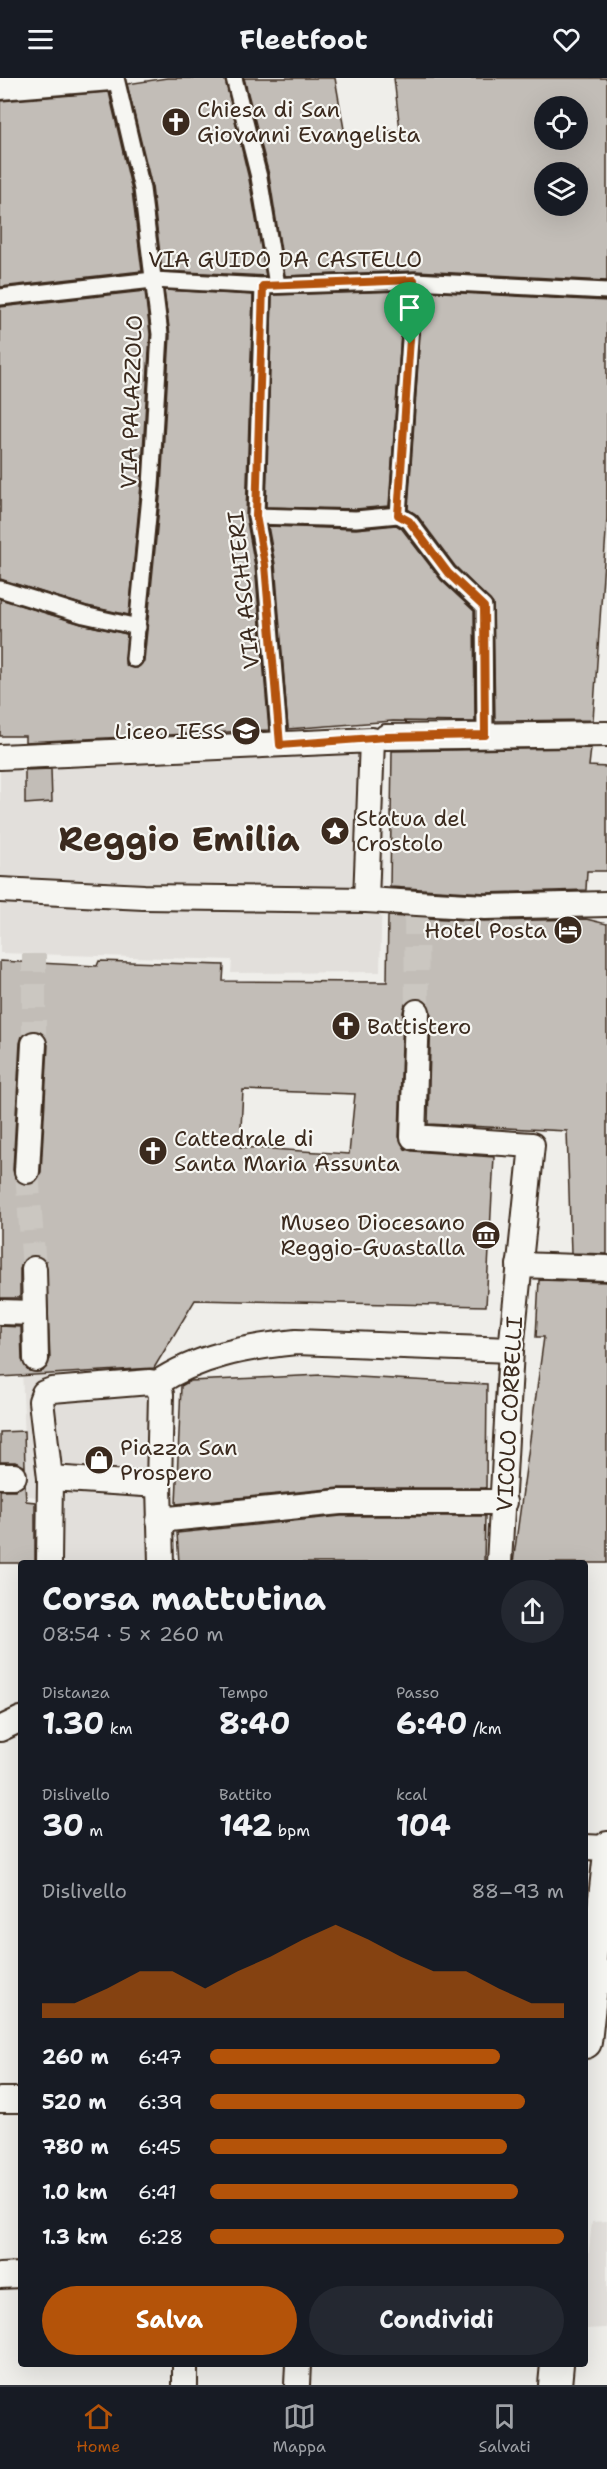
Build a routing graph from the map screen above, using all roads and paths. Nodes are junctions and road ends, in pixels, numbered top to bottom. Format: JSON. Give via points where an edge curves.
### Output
{"nodes":[{"id":1,"x":111,"y":78,"type":"edge"},
{"id":2,"x":116,"y":78,"type":"edge"},
{"id":3,"x":234,"y":78,"type":"edge"},
{"id":4,"x":0,"y":87,"type":"edge"},
{"id":5,"x":153,"y":280,"type":"junction"},
{"id":6,"x":414,"y":280,"type":"junction"},
{"id":7,"x":270,"y":286,"type":"junction"},
{"id":8,"x":607,"y":291,"type":"edge"},
{"id":9,"x":0,"y":297,"type":"edge"},
{"id":10,"x":398,"y":515,"type":"junction"},
{"id":11,"x":256,"y":516,"type":"junction"},
{"id":12,"x":0,"y":589,"type":"edge"},
{"id":13,"x":138,"y":627,"type":"junction"},
{"id":14,"x":134,"y":659,"type":"dead end"},
{"id":15,"x":607,"y":734,"type":"edge"},
{"id":16,"x":485,"y":735,"type":"junction"},
{"id":17,"x":379,"y":739,"type":"junction"},
{"id":18,"x":280,"y":745,"type":"junction"},
{"id":19,"x":0,"y":757,"type":"edge"},
{"id":20,"x":0,"y":890,"type":"edge"},
{"id":21,"x":366,"y":900,"type":"junction"},
{"id":22,"x":607,"y":904,"type":"edge"},
{"id":23,"x":417,"y":1012,"type":"tunnel mouth"},
{"id":24,"x":34,"y":1044,"type":"tunnel mouth"},
{"id":25,"x":27,"y":1171,"type":"tunnel mouth"},
{"id":26,"x":519,"y":1265,"type":"junction"},
{"id":27,"x":607,"y":1268,"type":"edge"},
{"id":28,"x":33,"y":1269,"type":"tunnel mouth"},
{"id":29,"x":0,"y":1312,"type":"edge"},
{"id":30,"x":35,"y":1313,"type":"junction"},
{"id":31,"x":511,"y":1350,"type":"junction"},
{"id":32,"x":36,"y":1359,"type":"dead end"},
{"id":33,"x":156,"y":1384,"type":"junction"},
{"id":34,"x":50,"y":1478,"type":"junction"},
{"id":35,"x":159,"y":1485,"type":"junction"},
{"id":36,"x":504,"y":1502,"type":"junction"},
{"id":37,"x":159,"y":1520,"type":"junction"},
{"id":38,"x":49,"y":1560,"type":"edge"},
{"id":39,"x":161,"y":1560,"type":"edge"},
{"id":40,"x":499,"y":1560,"type":"edge"},
{"id":41,"x":18,"y":1721,"type":"edge"},
{"id":42,"x":0,"y":1730,"type":"edge"},
{"id":43,"x":607,"y":1844,"type":"edge"},
{"id":44,"x":588,"y":1847,"type":"edge"},
{"id":45,"x":606,"y":1848,"type":"edge"},
{"id":46,"x":600,"y":1977,"type":"edge"},
{"id":47,"x":588,"y":2029,"type":"edge"},
{"id":48,"x":0,"y":2100,"type":"edge"},
{"id":49,"x":18,"y":2100,"type":"edge"},
{"id":50,"x":18,"y":2275,"type":"edge"},
{"id":51,"x":0,"y":2276,"type":"edge"},
{"id":52,"x":185,"y":2367,"type":"edge"},
{"id":53,"x":298,"y":2367,"type":"edge"},
{"id":54,"x":557,"y":2367,"type":"edge"},
{"id":55,"x":185,"y":2385,"type":"edge"},
{"id":56,"x":297,"y":2385,"type":"edge"},
{"id":57,"x":555,"y":2385,"type":"edge"}],
"edges":[{"from":1,"to":4,"type":"street"},
{"from":2,"to":5,"type":"lane","name":"VIA PALAZZOLO","via":[[142,189]]},
{"from":3,"to":7,"type":"lane","name":"VIA ASCHIERI","via":[[259,177]]},
{"from":5,"to":7,"type":"lane","name":"VIA GUIDO DA CASTELLO"},
{"from":5,"to":9,"type":"lane","name":"VIA GUIDO DA CASTELLO"},
{"from":5,"to":13,"type":"lane","name":"VIA PALAZZOLO","via":[[160,334]]},
{"from":6,"to":7,"type":"lane","name":"VIA GUIDO DA CASTELLO"},
{"from":6,"to":8,"type":"lane","name":"VIA GUIDO DA CASTELLO"},
{"from":6,"to":10,"type":"lane"},
{"from":7,"to":11,"type":"lane","name":"VIA ASCHIERI"},
{"from":10,"to":11,"type":"lane","via":[[356,519]]},
{"from":10,"to":16,"type":"lane","via":[[409,521],[448,573],[484,607]]},
{"from":11,"to":18,"type":"lane","name":"VIA ASCHIERI","via":[[268,588]]},
{"from":12,"to":13,"type":"lane"},
{"from":13,"to":14,"type":"lane","name":"VIA PALAZZOLO"},
{"from":15,"to":16,"type":"street"},
{"from":16,"to":17,"type":"street"},
{"from":17,"to":18,"type":"street"},
{"from":17,"to":21,"type":"street"},
{"from":18,"to":19,"type":"street","via":[[135,745]]},
{"from":20,"to":21,"type":"street","via":[[144,897]]},
{"from":21,"to":22,"type":"street","via":[[414,908]]},
{"from":23,"to":26,"type":"street","name":"VICOLO CORBELLI","via":[[414,1137],[532,1145]]},
{"from":24,"to":25,"type":"street"},
{"from":26,"to":27,"type":"street"},
{"from":26,"to":31,"type":"street","name":"VICOLO CORBELLI"},
{"from":28,"to":30,"type":"street"},
{"from":29,"to":30,"type":"street"},
{"from":30,"to":32,"type":"street"},
{"from":31,"to":33,"type":"street","via":[[296,1342],[226,1354],[176,1371]]},
{"from":31,"to":36,"type":"street","name":"VICOLO CORBELLI"},
{"from":33,"to":34,"type":"street","via":[[44,1393],[41,1401]]},
{"from":33,"to":35,"type":"street","via":[[160,1394]]},
{"from":34,"to":35,"type":"street"},
{"from":34,"to":38,"type":"street"},
{"from":35,"to":37,"type":"street"},
{"from":36,"to":37,"type":"street","via":[[339,1502]]},
{"from":36,"to":40,"type":"street","name":"VICOLO CORBELLI"},
{"from":37,"to":39,"type":"street"},
{"from":41,"to":42,"type":"street"},
{"from":43,"to":45,"type":"street"},
{"from":44,"to":45,"type":"street"},
{"from":45,"to":46,"type":"street"},
{"from":46,"to":47,"type":"street"},
{"from":48,"to":49,"type":"street"},
{"from":50,"to":51,"type":"street"},
{"from":52,"to":55,"type":"street"},
{"from":53,"to":56,"type":"street"},
{"from":54,"to":57,"type":"street"}]}
